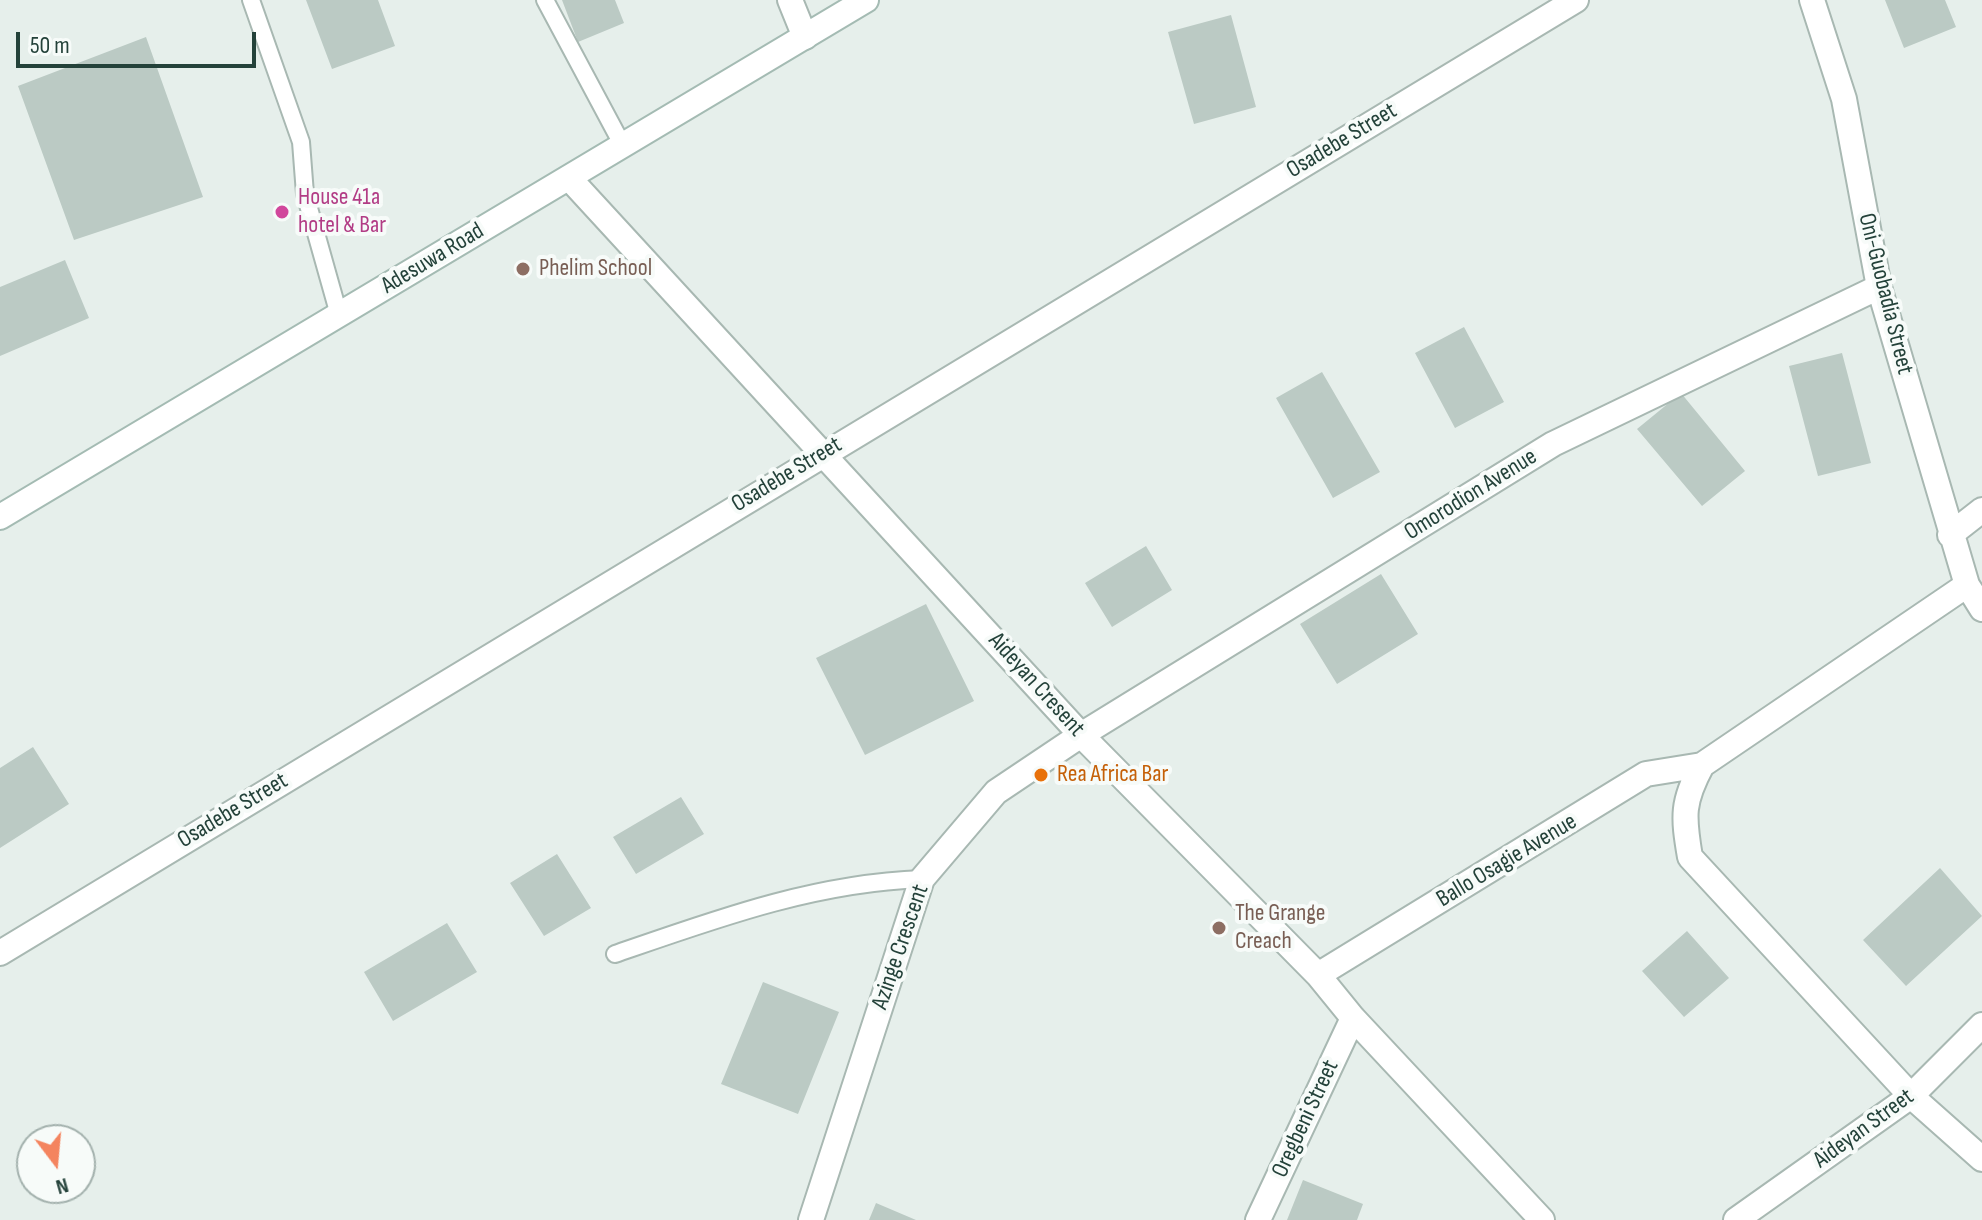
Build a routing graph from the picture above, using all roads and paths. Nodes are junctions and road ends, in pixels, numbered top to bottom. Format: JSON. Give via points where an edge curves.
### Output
{"nodes":[{"id":1,"x":251,"y":0,"type":"edge"},
{"id":2,"x":545,"y":0,"type":"edge"},
{"id":3,"x":790,"y":0,"type":"edge"},
{"id":4,"x":866,"y":0,"type":"edge"},
{"id":5,"x":1576,"y":0,"type":"edge"},
{"id":6,"x":1812,"y":0,"type":"edge"},
{"id":7,"x":805,"y":37,"type":"junction"},
{"id":8,"x":623,"y":146,"type":"junction"},
{"id":9,"x":569,"y":178,"type":"junction"},
{"id":10,"x":1879,"y":287,"type":"junction"},
{"id":11,"x":339,"y":315,"type":"junction"},
{"id":12,"x":824,"y":452,"type":"junction"},
{"id":13,"x":1982,"y":510,"type":"edge"},
{"id":14,"x":0,"y":517,"type":"edge"},
{"id":15,"x":1950,"y":535,"type":"junction"},
{"id":16,"x":1967,"y":585,"type":"junction"},
{"id":17,"x":1982,"y":609,"type":"edge"},
{"id":18,"x":1081,"y":735,"type":"junction"},
{"id":19,"x":1702,"y":765,"type":"junction"},
{"id":20,"x":922,"y":879,"type":"junction"},
{"id":21,"x":0,"y":953,"type":"edge"},
{"id":22,"x":615,"y":954,"type":"dead end"},
{"id":23,"x":1318,"y":975,"type":"junction"},
{"id":24,"x":1353,"y":1018,"type":"junction"},
{"id":25,"x":1982,"y":1025,"type":"edge"},
{"id":26,"x":1911,"y":1096,"type":"junction"},
{"id":27,"x":1982,"y":1159,"type":"edge"},
{"id":28,"x":811,"y":1220,"type":"edge"},
{"id":29,"x":1258,"y":1220,"type":"edge"},
{"id":30,"x":1542,"y":1220,"type":"edge"},
{"id":31,"x":1736,"y":1220,"type":"edge"}],
"edges":[{"from":1,"to":11,"type":"lane","via":[[301,142],[305,194]]},
{"from":2,"to":8,"type":"lane"},
{"from":3,"to":7,"type":"street"},
{"from":4,"to":7,"type":"street","name":"Adesuwa Road"},
{"from":5,"to":12,"type":"street","name":"Osadebe Street"},
{"from":6,"to":10,"type":"street","name":"Oni-Guobadia Street","via":[[1844,99]]},
{"from":7,"to":8,"type":"street","name":"Adesuwa Road"},
{"from":8,"to":9,"type":"street","name":"Adesuwa Road"},
{"from":9,"to":11,"type":"street","name":"Adesuwa Road"},
{"from":9,"to":12,"type":"street","name":"Aideyan Cresent"},
{"from":10,"to":15,"type":"street","name":"Oni-Guobadia Street"},
{"from":10,"to":18,"type":"street","name":"Omorodion Avenue","via":[[1553,444]]},
{"from":11,"to":14,"type":"street","name":"Adesuwa Road"},
{"from":12,"to":18,"type":"street","name":"Aideyan Cresent"},
{"from":12,"to":21,"type":"street","name":"Osadebe Street"},
{"from":13,"to":15,"type":"street"},
{"from":15,"to":16,"type":"street","name":"Oni-Guobadia Street"},
{"from":16,"to":17,"type":"street"},
{"from":16,"to":19,"type":"street","name":"Ballo Osagie Avenue"},
{"from":18,"to":20,"type":"street","name":"Azinge Crescent","via":[[996,792]]},
{"from":18,"to":23,"type":"street","name":"Aideyan Cresent"},
{"from":19,"to":23,"type":"street","name":"Ballo Osagie Avenue","via":[[1646,774]]},
{"from":19,"to":26,"type":"street","via":[[1687,793],[1683,818],[1690,857]]},
{"from":20,"to":22,"type":"lane","via":[[802,893]]},
{"from":20,"to":28,"type":"street","name":"Azinge Crescent"},
{"from":23,"to":24,"type":"street","name":"Aideyan Cresent"},
{"from":24,"to":29,"type":"street","name":"Oregbeni Street"},
{"from":24,"to":30,"type":"street","name":"Aideyan Cresent"},
{"from":25,"to":26,"type":"street","name":"Aideyan Street"},
{"from":26,"to":27,"type":"street"},
{"from":26,"to":31,"type":"street","name":"Aideyan Street"}]}
